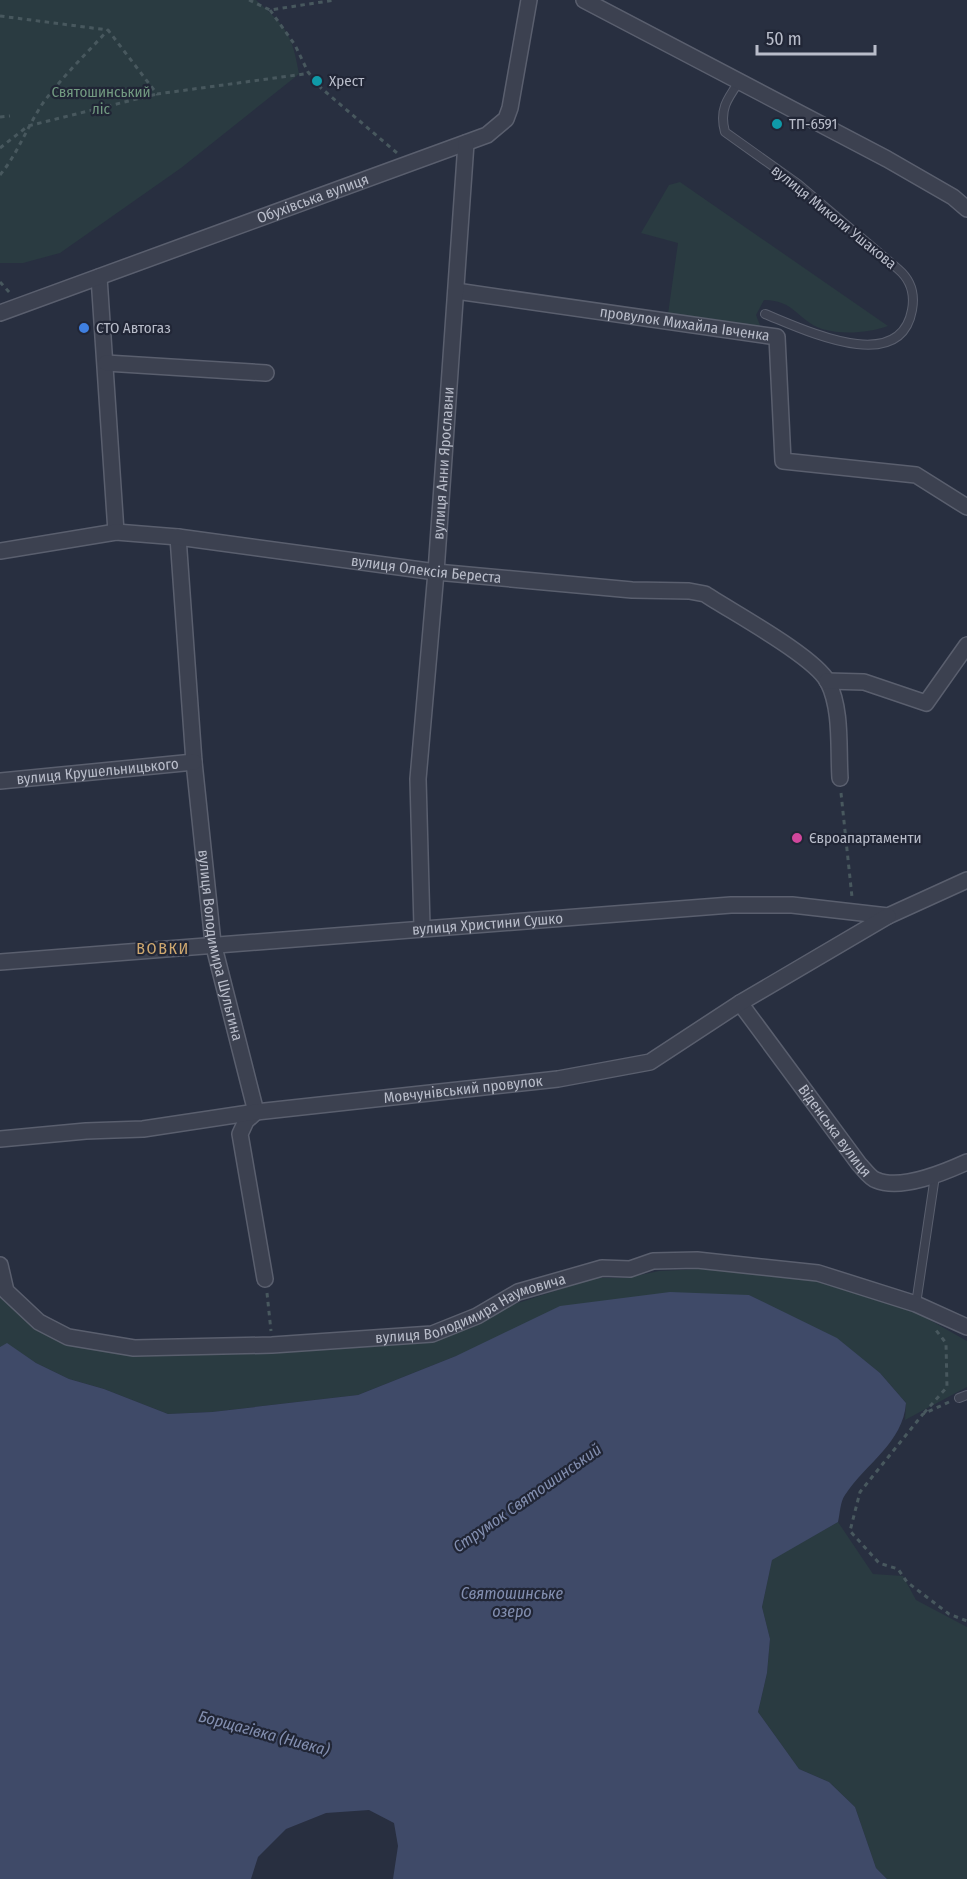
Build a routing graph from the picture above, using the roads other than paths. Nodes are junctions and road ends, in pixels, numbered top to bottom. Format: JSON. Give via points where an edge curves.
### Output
{"nodes":[{"id":1,"x":529,"y":0,"type":"edge"},
{"id":2,"x":584,"y":0,"type":"edge"},
{"id":3,"x":739,"y":82,"type":"junction"},
{"id":4,"x":466,"y":143,"type":"junction"},
{"id":5,"x":967,"y":209,"type":"edge"},
{"id":6,"x":99,"y":277,"type":"junction"},
{"id":7,"x":456,"y":291,"type":"junction"},
{"id":8,"x":0,"y":313,"type":"edge"},
{"id":9,"x":765,"y":314,"type":"dead end"},
{"id":10,"x":782,"y":321,"type":"junction"},
{"id":11,"x":777,"y":337,"type":"junction"},
{"id":12,"x":106,"y":363,"type":"junction"},
{"id":13,"x":266,"y":373,"type":"dead end"},
{"id":14,"x":967,"y":507,"type":"edge"},
{"id":15,"x":116,"y":532,"type":"junction"},
{"id":16,"x":178,"y":537,"type":"junction"},
{"id":17,"x":0,"y":551,"type":"edge"},
{"id":18,"x":436,"y":572,"type":"junction"},
{"id":19,"x":967,"y":645,"type":"edge"},
{"id":20,"x":827,"y":681,"type":"junction"},
{"id":21,"x":194,"y":762,"type":"junction"},
{"id":22,"x":840,"y":778,"type":"road end"},
{"id":23,"x":0,"y":781,"type":"edge"},
{"id":24,"x":967,"y":880,"type":"edge"},
{"id":25,"x":888,"y":916,"type":"junction"},
{"id":26,"x":422,"y":927,"type":"junction"},
{"id":27,"x":213,"y":943,"type":"junction"},
{"id":28,"x":0,"y":962,"type":"edge"},
{"id":29,"x":740,"y":1003,"type":"junction"},
{"id":30,"x":256,"y":1112,"type":"junction"},
{"id":31,"x":0,"y":1139,"type":"edge"},
{"id":32,"x":967,"y":1162,"type":"edge"},
{"id":33,"x":935,"y":1176,"type":"junction"},
{"id":34,"x":0,"y":1265,"type":"edge"},
{"id":35,"x":265,"y":1279,"type":"road end"},
{"id":36,"x":916,"y":1304,"type":"junction"},
{"id":37,"x":967,"y":1327,"type":"edge"}],
"edges":[{"from":1,"to":4,"type":"street","name":"Обухівська вулиця","via":[[506,119],[498,129]]},
{"from":2,"to":3,"type":"street"},
{"from":3,"to":5,"type":"street","via":[[886,159]]},
{"from":3,"to":10,"type":"lane","name":"вулиця Миколи Ушакова","via":[[723,104],[725,132],[798,184],[904,274],[915,296],[910,323],[897,339],[873,345],[817,337]]},
{"from":4,"to":6,"type":"street","name":"Обухівська вулиця"},
{"from":4,"to":7,"type":"street","name":"вулиця Анни Ярославни"},
{"from":6,"to":8,"type":"street","name":"Обухівська вулиця"},
{"from":6,"to":12,"type":"street"},
{"from":7,"to":11,"type":"street","name":"провулок Михайла Івченка"},
{"from":7,"to":18,"type":"street","name":"вулиця Анни Ярославни"},
{"from":9,"to":10,"type":"lane","name":"вулиця Миколи Ушакова"},
{"from":10,"to":11,"type":"lane"},
{"from":11,"to":14,"type":"street","name":"провулок Михайла Івченка","via":[[783,461],[916,474]]},
{"from":12,"to":13,"type":"street"},
{"from":12,"to":15,"type":"street"},
{"from":15,"to":16,"type":"street","name":"вулиця Олексія Береста"},
{"from":15,"to":17,"type":"street","name":"вулиця Олексія Береста"},
{"from":16,"to":18,"type":"street","name":"вулиця Олексія Береста"},
{"from":16,"to":21,"type":"street","name":"вулиця Володимира Шульгина"},
{"from":18,"to":20,"type":"street","name":"вулиця Олексія Береста","via":[[705,594],[811,663]]},
{"from":18,"to":26,"type":"street","name":"вулиця Анни Ярославни","via":[[417,779]]},
{"from":19,"to":20,"type":"street","via":[[926,703],[864,682]]},
{"from":20,"to":22,"type":"street","name":"вулиця Олексія Береста","via":[[836,709]]},
{"from":21,"to":23,"type":"street","name":"вулиця Крушельницького"},
{"from":21,"to":27,"type":"street","name":"вулиця Володимира Шульгина"},
{"from":24,"to":25,"type":"street","name":"вулиця Христини Сушко"},
{"from":25,"to":26,"type":"street","name":"вулиця Христини Сушко","via":[[792,905],[730,905]]},
{"from":25,"to":29,"type":"street","name":"Мовчунівський провулок"},
{"from":26,"to":27,"type":"street","name":"вулиця Христини Сушко"},
{"from":27,"to":28,"type":"street","name":"вулиця Христини Сушко"},
{"from":27,"to":30,"type":"street","name":"вулиця Володимира Шульгина"},
{"from":29,"to":30,"type":"street","name":"Мовчунівський провулок","via":[[650,1062],[558,1079]]},
{"from":29,"to":33,"type":"street","name":"Віденська вулиця","via":[[859,1164],[875,1180],[891,1184]]},
{"from":30,"to":31,"type":"street","name":"Мовчунівський провулок","via":[[143,1129]]},
{"from":30,"to":35,"type":"street","via":[[240,1134]]},
{"from":32,"to":33,"type":"street","name":"Віденська вулиця"},
{"from":33,"to":36,"type":"lane"},
{"from":34,"to":36,"type":"street","name":"вулиця Володимира Наумовича","via":[[6,1291],[39,1322],[68,1337],[134,1348],[272,1345],[432,1334],[477,1316],[518,1292],[602,1268],[630,1269],[653,1261],[697,1260],[818,1272]]},
{"from":36,"to":37,"type":"street","name":"вулиця Володимира Наумовича"}]}
